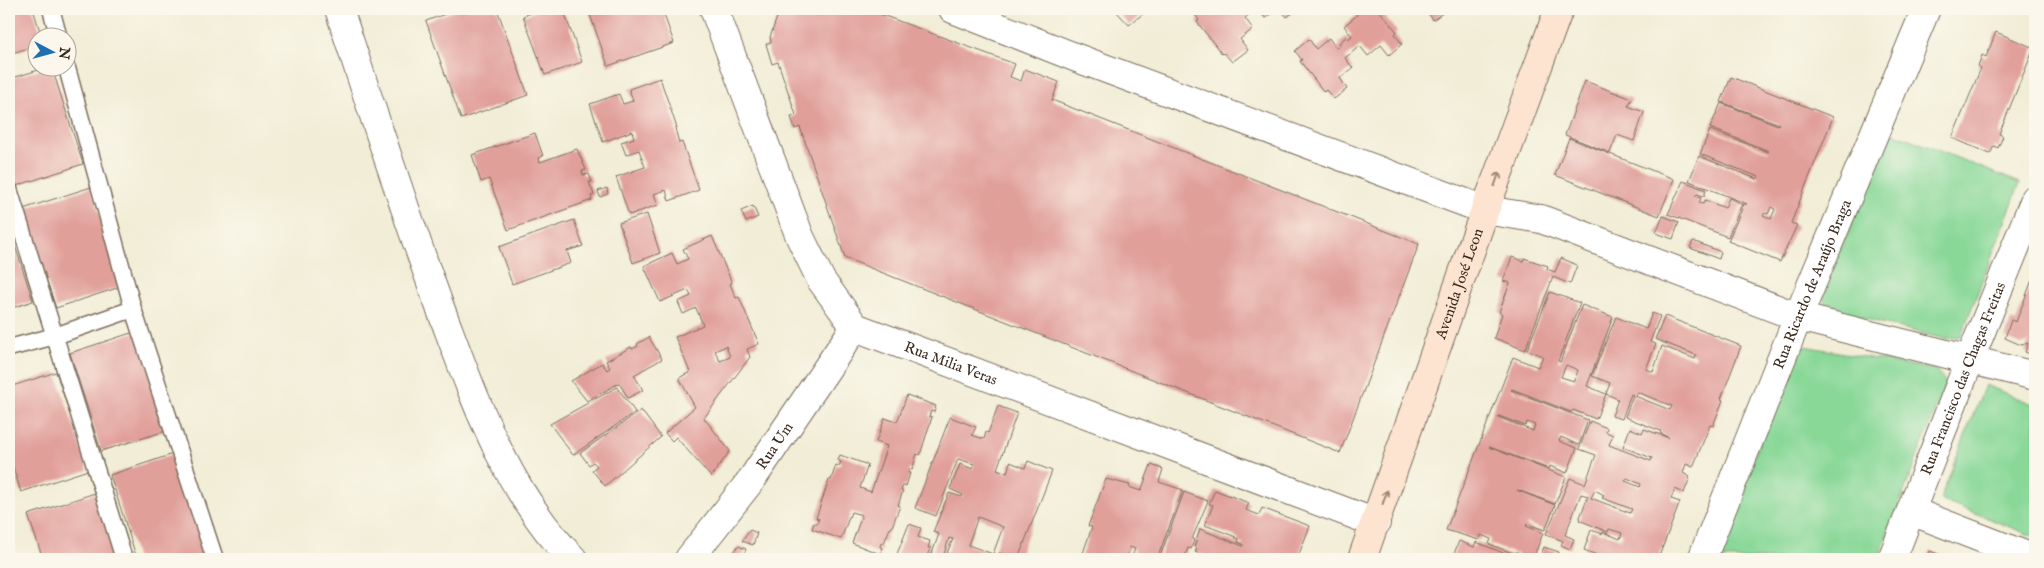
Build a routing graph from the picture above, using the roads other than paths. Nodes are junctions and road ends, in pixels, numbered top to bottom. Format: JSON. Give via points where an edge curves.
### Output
{"nodes":[{"id":1,"x":51,"y":9,"type":"edge"},
{"id":2,"x":339,"y":9,"type":"edge"},
{"id":3,"x":714,"y":9,"type":"edge"},
{"id":4,"x":953,"y":9,"type":"edge"},
{"id":5,"x":1559,"y":9,"type":"edge"},
{"id":6,"x":1926,"y":9,"type":"edge"},
{"id":7,"x":56,"y":28,"type":"edge"},
{"id":8,"x":70,"y":78,"type":"edge"},
{"id":9,"x":9,"y":189,"type":"edge"},
{"id":10,"x":2035,"y":199,"type":"edge"},
{"id":11,"x":1485,"y":210,"type":"junction"},
{"id":12,"x":133,"y":309,"type":"junction"},
{"id":13,"x":1798,"y":317,"type":"junction"},
{"id":14,"x":855,"y":327,"type":"junction"},
{"id":15,"x":55,"y":336,"type":"junction"},
{"id":16,"x":9,"y":348,"type":"edge"},
{"id":17,"x":1970,"y":359,"type":"junction"},
{"id":18,"x":2035,"y":376,"type":"edge"},
{"id":19,"x":1911,"y":511,"type":"junction"},
{"id":20,"x":1376,"y":523,"type":"junction"},
{"id":21,"x":124,"y":559,"type":"edge"},
{"id":22,"x":215,"y":559,"type":"edge"},
{"id":23,"x":573,"y":559,"type":"edge"},
{"id":24,"x":689,"y":559,"type":"edge"},
{"id":25,"x":1362,"y":559,"type":"edge"},
{"id":26,"x":1702,"y":559,"type":"edge"},
{"id":27,"x":1892,"y":559,"type":"edge"},
{"id":28,"x":2035,"y":559,"type":"edge"}],
"edges":[{"from":1,"to":7,"type":"lane"},
{"from":2,"to":23,"type":"street","via":[[404,210],[473,394],[501,456],[534,512]]},
{"from":3,"to":14,"type":"street","via":[[800,236],[821,280]]},
{"from":4,"to":11,"type":"street"},
{"from":11,"to":5,"type":"main road","name":"Avenida José Leon","one_way":true},
{"from":6,"to":13,"type":"street","name":"Rua Ricardo de Araújo Braga"},
{"from":8,"to":12,"type":"lane"},
{"from":9,"to":15,"type":"lane"},
{"from":10,"to":17,"type":"street","name":"Rua Francisco das Chagas Freitas"},
{"from":11,"to":13,"type":"street","via":[[1541,219]]},
{"from":20,"to":11,"type":"main road","name":"Avenida José Leon","one_way":true},
{"from":12,"to":15,"type":"lane"},
{"from":12,"to":22,"type":"lane"},
{"from":13,"to":17,"type":"street"},
{"from":13,"to":26,"type":"street","name":"Rua Ricardo de Araújo Braga"},
{"from":14,"to":20,"type":"street","name":"Rua Milia Veras"},
{"from":14,"to":24,"type":"street","name":"Rua Um","via":[[752,479]]},
{"from":15,"to":16,"type":"lane"},
{"from":15,"to":21,"type":"lane"},
{"from":17,"to":18,"type":"street"},
{"from":17,"to":19,"type":"street","name":"Rua Francisco das Chagas Freitas"},
{"from":19,"to":27,"type":"street","name":"Rua Francisco das Chagas Freitas"},
{"from":19,"to":28,"type":"street"},
{"from":20,"to":25,"type":"main road","name":"Avenida José Leon"}]}
